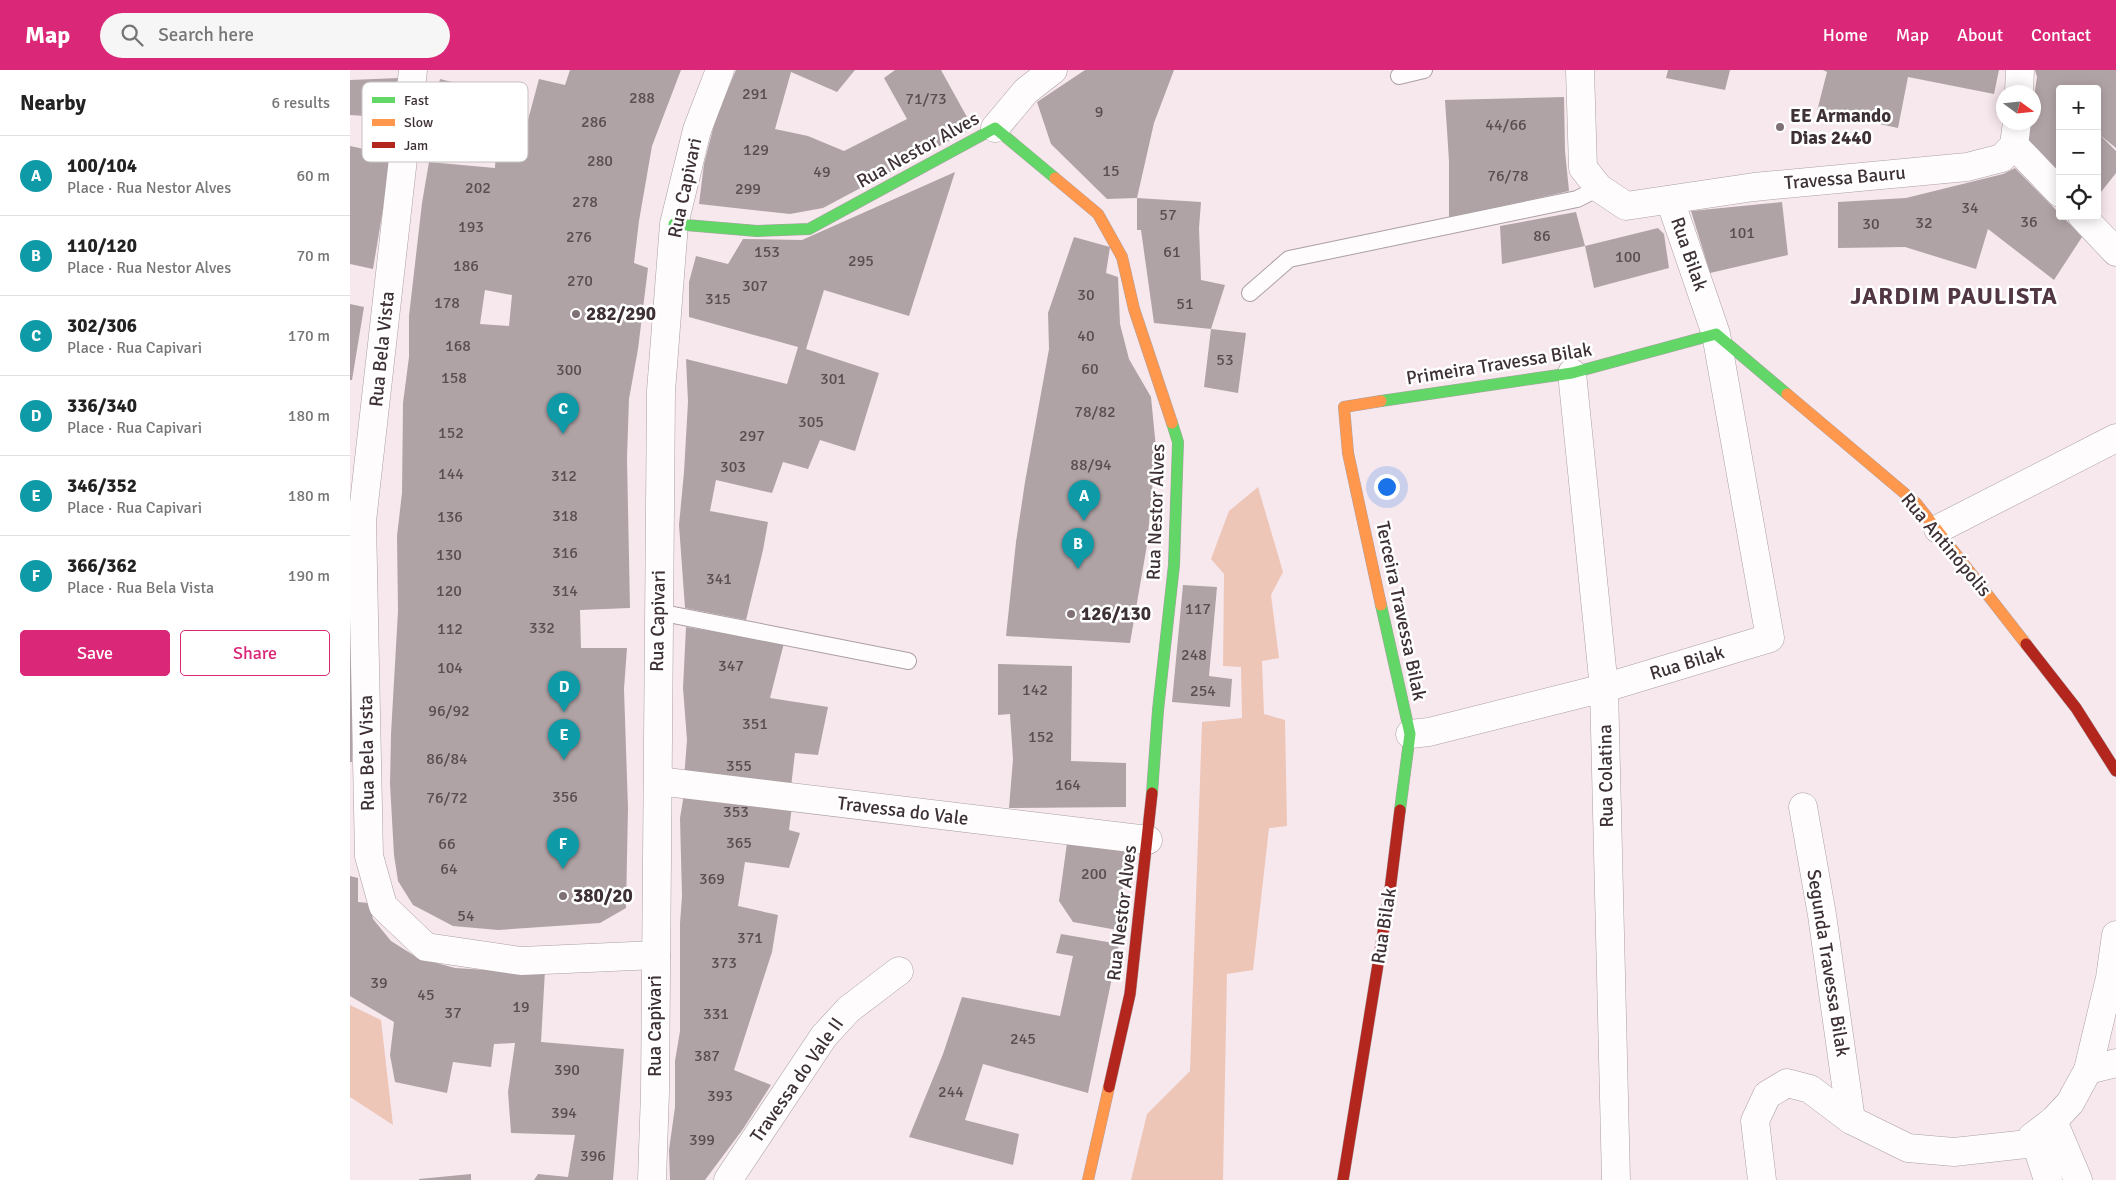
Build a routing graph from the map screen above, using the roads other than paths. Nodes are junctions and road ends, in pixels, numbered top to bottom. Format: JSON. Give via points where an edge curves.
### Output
{"nodes":[{"id":1,"x":720,"y":70,"type":"edge"},
{"id":2,"x":1053,"y":70,"type":"edge"},
{"id":3,"x":1424,"y":70,"type":"edge"},
{"id":4,"x":1580,"y":70,"type":"edge"},
{"id":5,"x":2020,"y":70,"type":"edge"},
{"id":6,"x":1399,"y":76,"type":"dead end"},
{"id":7,"x":2019,"y":85,"type":"edge"},
{"id":8,"x":995,"y":128,"type":"junction"},
{"id":9,"x":2016,"y":134,"type":"edge"},
{"id":10,"x":403,"y":162,"type":"edge"},
{"id":11,"x":1599,"y":188,"type":"junction"},
{"id":12,"x":2056,"y":188,"type":"edge"},
{"id":13,"x":1670,"y":200,"type":"junction"},
{"id":14,"x":2086,"y":220,"type":"edge"},
{"id":15,"x":674,"y":224,"type":"junction"},
{"id":16,"x":2116,"y":252,"type":"edge"},
{"id":17,"x":1250,"y":293,"type":"dead end"},
{"id":18,"x":1716,"y":334,"type":"junction"},
{"id":19,"x":1572,"y":373,"type":"junction"},
{"id":20,"x":1344,"y":407,"type":"joint"},
{"id":21,"x":2116,"y":438,"type":"edge"},
{"id":22,"x":1938,"y":528,"type":"junction"},
{"id":23,"x":658,"y":612,"type":"junction"},
{"id":24,"x":908,"y":661,"type":"dead end"},
{"id":25,"x":1604,"y":688,"type":"junction"},
{"id":26,"x":1410,"y":734,"type":"junction"},
{"id":27,"x":2116,"y":771,"type":"edge"},
{"id":28,"x":658,"y":782,"type":"junction"},
{"id":29,"x":1803,"y":807,"type":"dead end"},
{"id":30,"x":1148,"y":840,"type":"junction"},
{"id":31,"x":2116,"y":935,"type":"edge"},
{"id":32,"x":656,"y":955,"type":"junction"},
{"id":33,"x":899,"y":971,"type":"dead end"},
{"id":34,"x":2116,"y":1063,"type":"edge"},
{"id":35,"x":2088,"y":1070,"type":"junction"},
{"id":36,"x":1850,"y":1120,"type":"junction"},
{"id":37,"x":2053,"y":1121,"type":"junction"},
{"id":38,"x":2036,"y":1143,"type":"junction"},
{"id":39,"x":652,"y":1180,"type":"edge"},
{"id":40,"x":728,"y":1180,"type":"edge"},
{"id":41,"x":1088,"y":1180,"type":"edge"},
{"id":42,"x":1343,"y":1180,"type":"edge"},
{"id":43,"x":1616,"y":1180,"type":"edge"},
{"id":44,"x":1762,"y":1180,"type":"edge"},
{"id":45,"x":2048,"y":1180,"type":"edge"},
{"id":46,"x":2078,"y":1180,"type":"edge"}],
"edges":[{"from":1,"to":15,"type":"street","name":"Rua Capivari","via":[[697,130]]},
{"from":2,"to":8,"type":"street","via":[[1026,91]]},
{"from":3,"to":6,"type":"lane"},
{"from":4,"to":11,"type":"street","name":"Rua Bilak","via":[[1583,168]]},
{"from":5,"to":7,"type":"street"},
{"from":8,"to":15,"type":"street","name":"Rua Nestor Alves","via":[[809,229],[757,231]]},
{"from":8,"to":30,"type":"street","name":"Rua Nestor Alves","via":[[1098,214],[1122,257],[1134,309],[1178,442],[1174,565]]},
{"from":9,"to":12,"type":"street","name":"Travessa Bauru"},
{"from":9,"to":13,"type":"street","name":"Travessa Bauru","via":[[2002,158],[1967,167],[1754,187]]},
{"from":10,"to":32,"type":"street","name":"Rua Bela Vista","via":[[362,521],[369,856],[383,906],[426,947],[521,962]]},
{"from":11,"to":13,"type":"street","name":"Rua Bilak","via":[[1626,206]]},
{"from":11,"to":17,"type":"lane","via":[[1577,200],[1289,259]]},
{"from":13,"to":18,"type":"street","name":"Rua Bilak"},
{"from":14,"to":16,"type":"street"},
{"from":15,"to":23,"type":"street","name":"Rua Capivari","via":[[661,391]]},
{"from":18,"to":19,"type":"street","name":"Primeira Travessa Bilak"},
{"from":18,"to":22,"type":"street","name":"Rua Antinópolis","via":[[1916,503]]},
{"from":18,"to":25,"type":"street","name":"Rua Bilak","via":[[1770,638]]},
{"from":19,"to":20,"type":"street","name":"Primeira Travessa Bilak"},
{"from":19,"to":25,"type":"street","name":"Rua Colatina"},
{"from":20,"to":26,"type":"street","name":"Terceira Travessa Bilak","via":[[1348,452]]},
{"from":21,"to":22,"type":"street"},
{"from":22,"to":27,"type":"street","name":"Rua Antinópolis","via":[[2076,708]]},
{"from":23,"to":24,"type":"lane"},
{"from":23,"to":28,"type":"street","name":"Rua Capivari"},
{"from":25,"to":26,"type":"street","name":"Rua Bilak"},
{"from":25,"to":43,"type":"street","name":"Rua Colatina"},
{"from":26,"to":42,"type":"street","name":"Rua Bilak","via":[[1390,890]]},
{"from":28,"to":30,"type":"street","name":"Travessa do Vale"},
{"from":28,"to":32,"type":"street","name":"Rua Capivari"},
{"from":29,"to":36,"type":"street","name":"Segunda Travessa Bilak","via":[[1822,915]]},
{"from":30,"to":41,"type":"street","name":"Rua Nestor Alves","via":[[1130,994]]},
{"from":31,"to":35,"type":"street","via":[[2110,978]]},
{"from":32,"to":39,"type":"street","name":"Rua Capivari"},
{"from":33,"to":40,"type":"street","name":"Travessa do Vale II","via":[[849,1008],[824,1036]]},
{"from":34,"to":35,"type":"street"},
{"from":35,"to":37,"type":"street","via":[[2070,1103]]},
{"from":36,"to":38,"type":"street","via":[[1908,1148],[1954,1152]]},
{"from":36,"to":44,"type":"street","via":[[1810,1089],[1787,1083],[1767,1095],[1755,1121]]},
{"from":37,"to":38,"type":"street","via":[[2032,1137]]},
{"from":37,"to":46,"type":"street"},
{"from":38,"to":45,"type":"street"}]}
